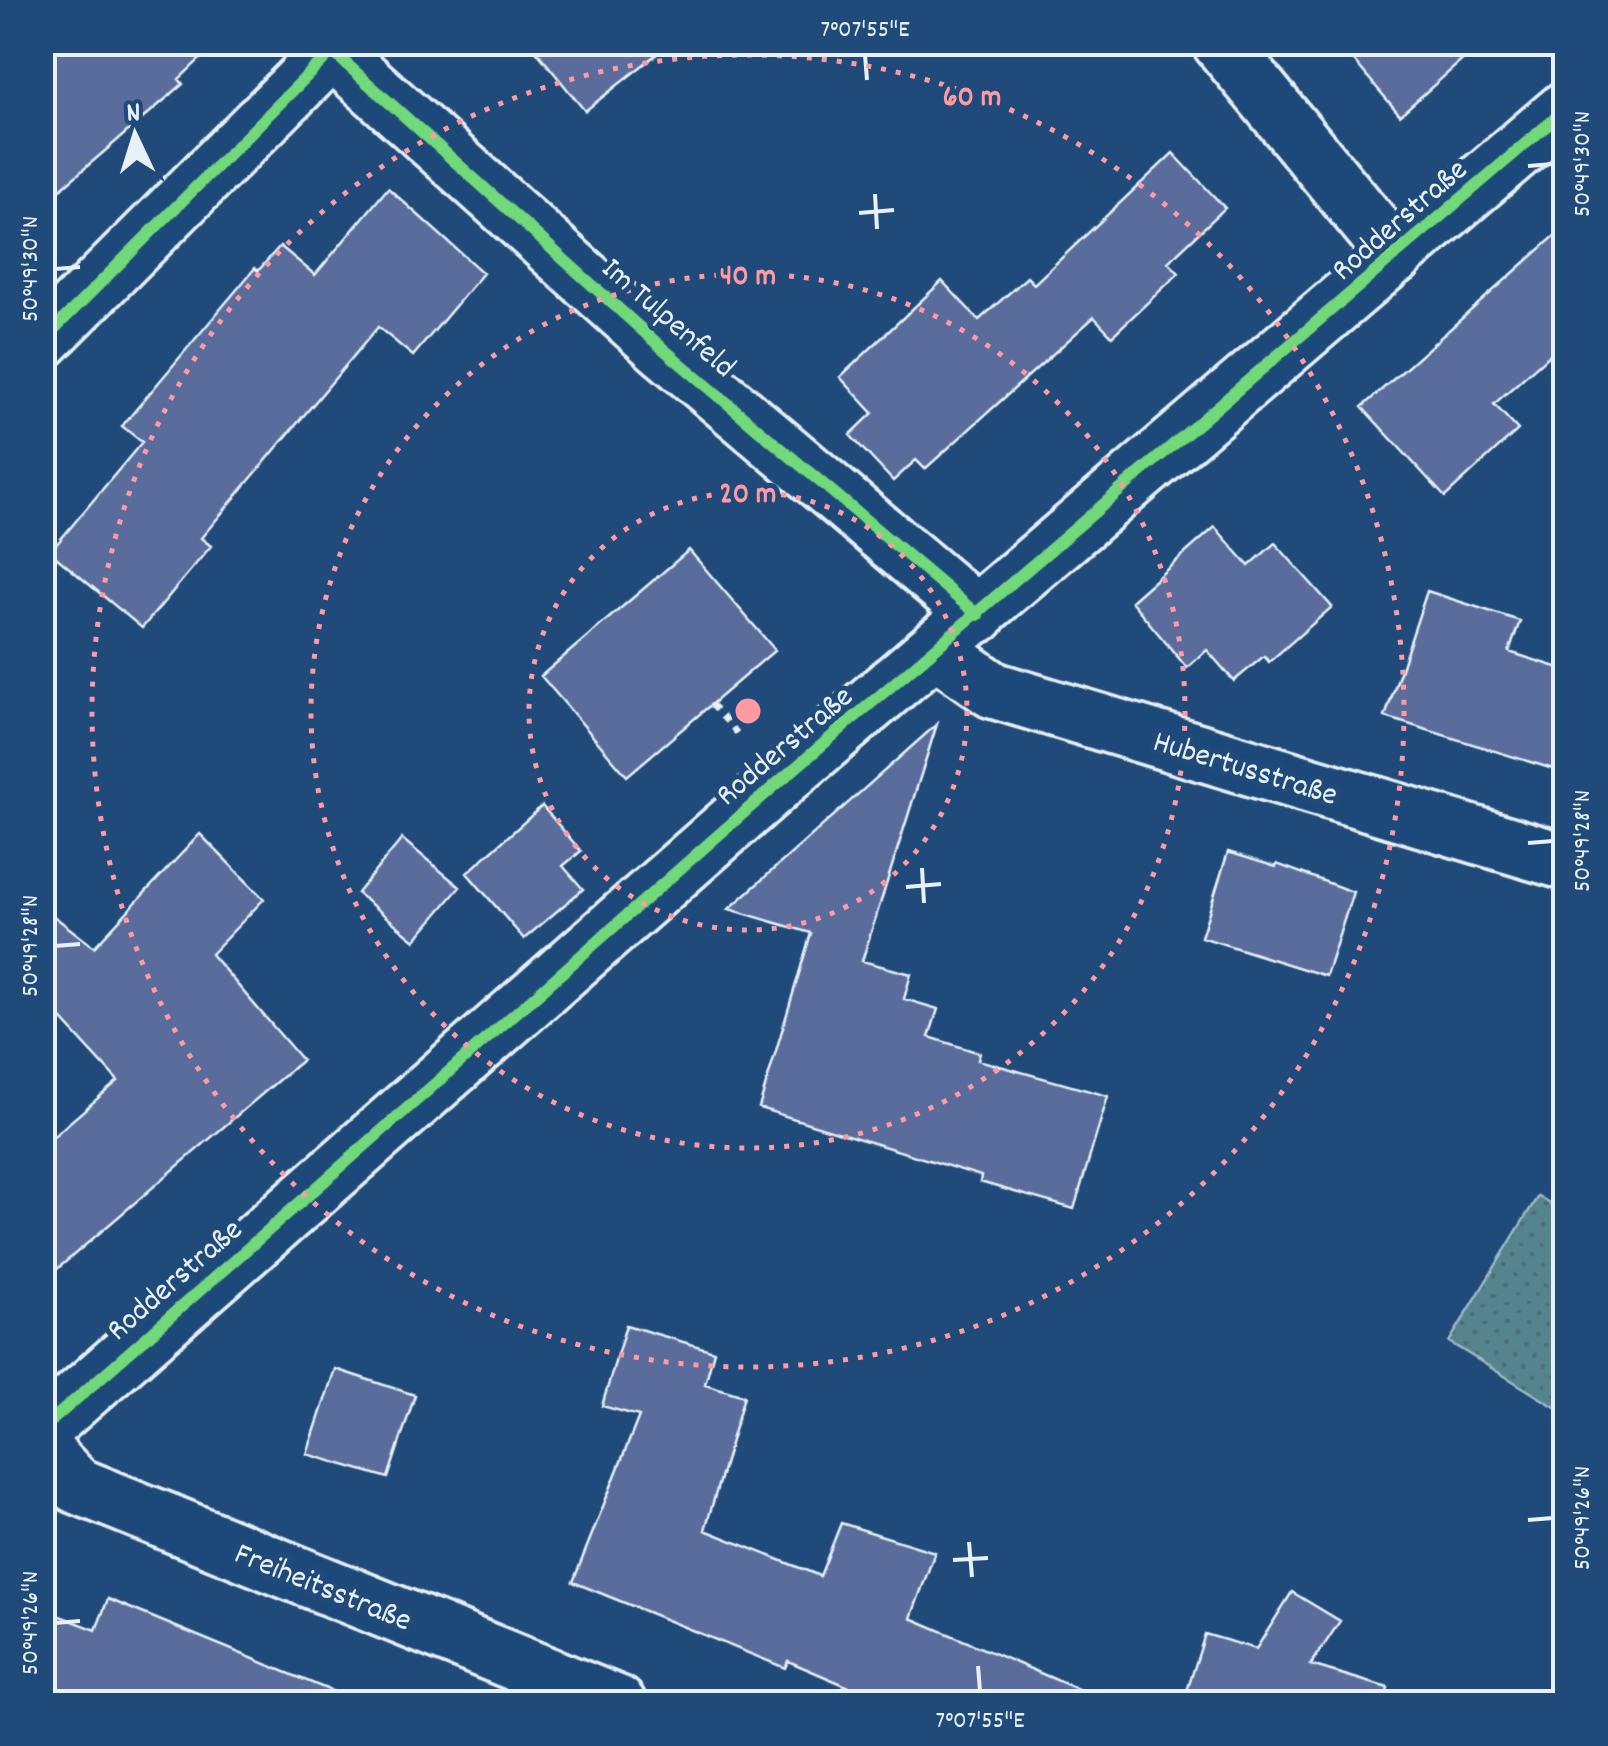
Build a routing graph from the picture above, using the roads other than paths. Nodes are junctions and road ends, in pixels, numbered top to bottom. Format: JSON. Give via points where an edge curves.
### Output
{"nodes":[{"id":1,"x":1220,"y":42,"type":"edge"},
{"id":2,"x":328,"y":47,"type":"edge"},
{"id":3,"x":1566,"y":110,"type":"edge"},
{"id":4,"x":1396,"y":256,"type":"junction"},
{"id":5,"x":42,"y":341,"type":"edge"},
{"id":6,"x":978,"y":615,"type":"junction"},
{"id":7,"x":937,"y":650,"type":"junction"},
{"id":8,"x":1566,"y":862,"type":"edge"},
{"id":9,"x":42,"y":1429,"type":"edge"},
{"id":10,"x":42,"y":1449,"type":"edge"},
{"id":11,"x":618,"y":1704,"type":"edge"}],
"edges":[{"from":1,"to":4,"type":"street"},
{"from":2,"to":5,"type":"street","name":"Im Tulpenfeld"},
{"from":2,"to":6,"type":"street","name":"Im Tulpenfeld","via":[[662,347]]},
{"from":3,"to":4,"type":"street","name":"Rodderstraße"},
{"from":4,"to":6,"type":"street","name":"Rodderstraße"},
{"from":6,"to":7,"type":"street","name":"Rodderstraße"},
{"from":7,"to":8,"type":"street","name":"Hubertusstraße","via":[[992,690]]},
{"from":7,"to":9,"type":"street","name":"Rodderstraße"},
{"from":10,"to":11,"type":"street","name":"Freiheitsstraße","via":[[76,1485]]}]}
